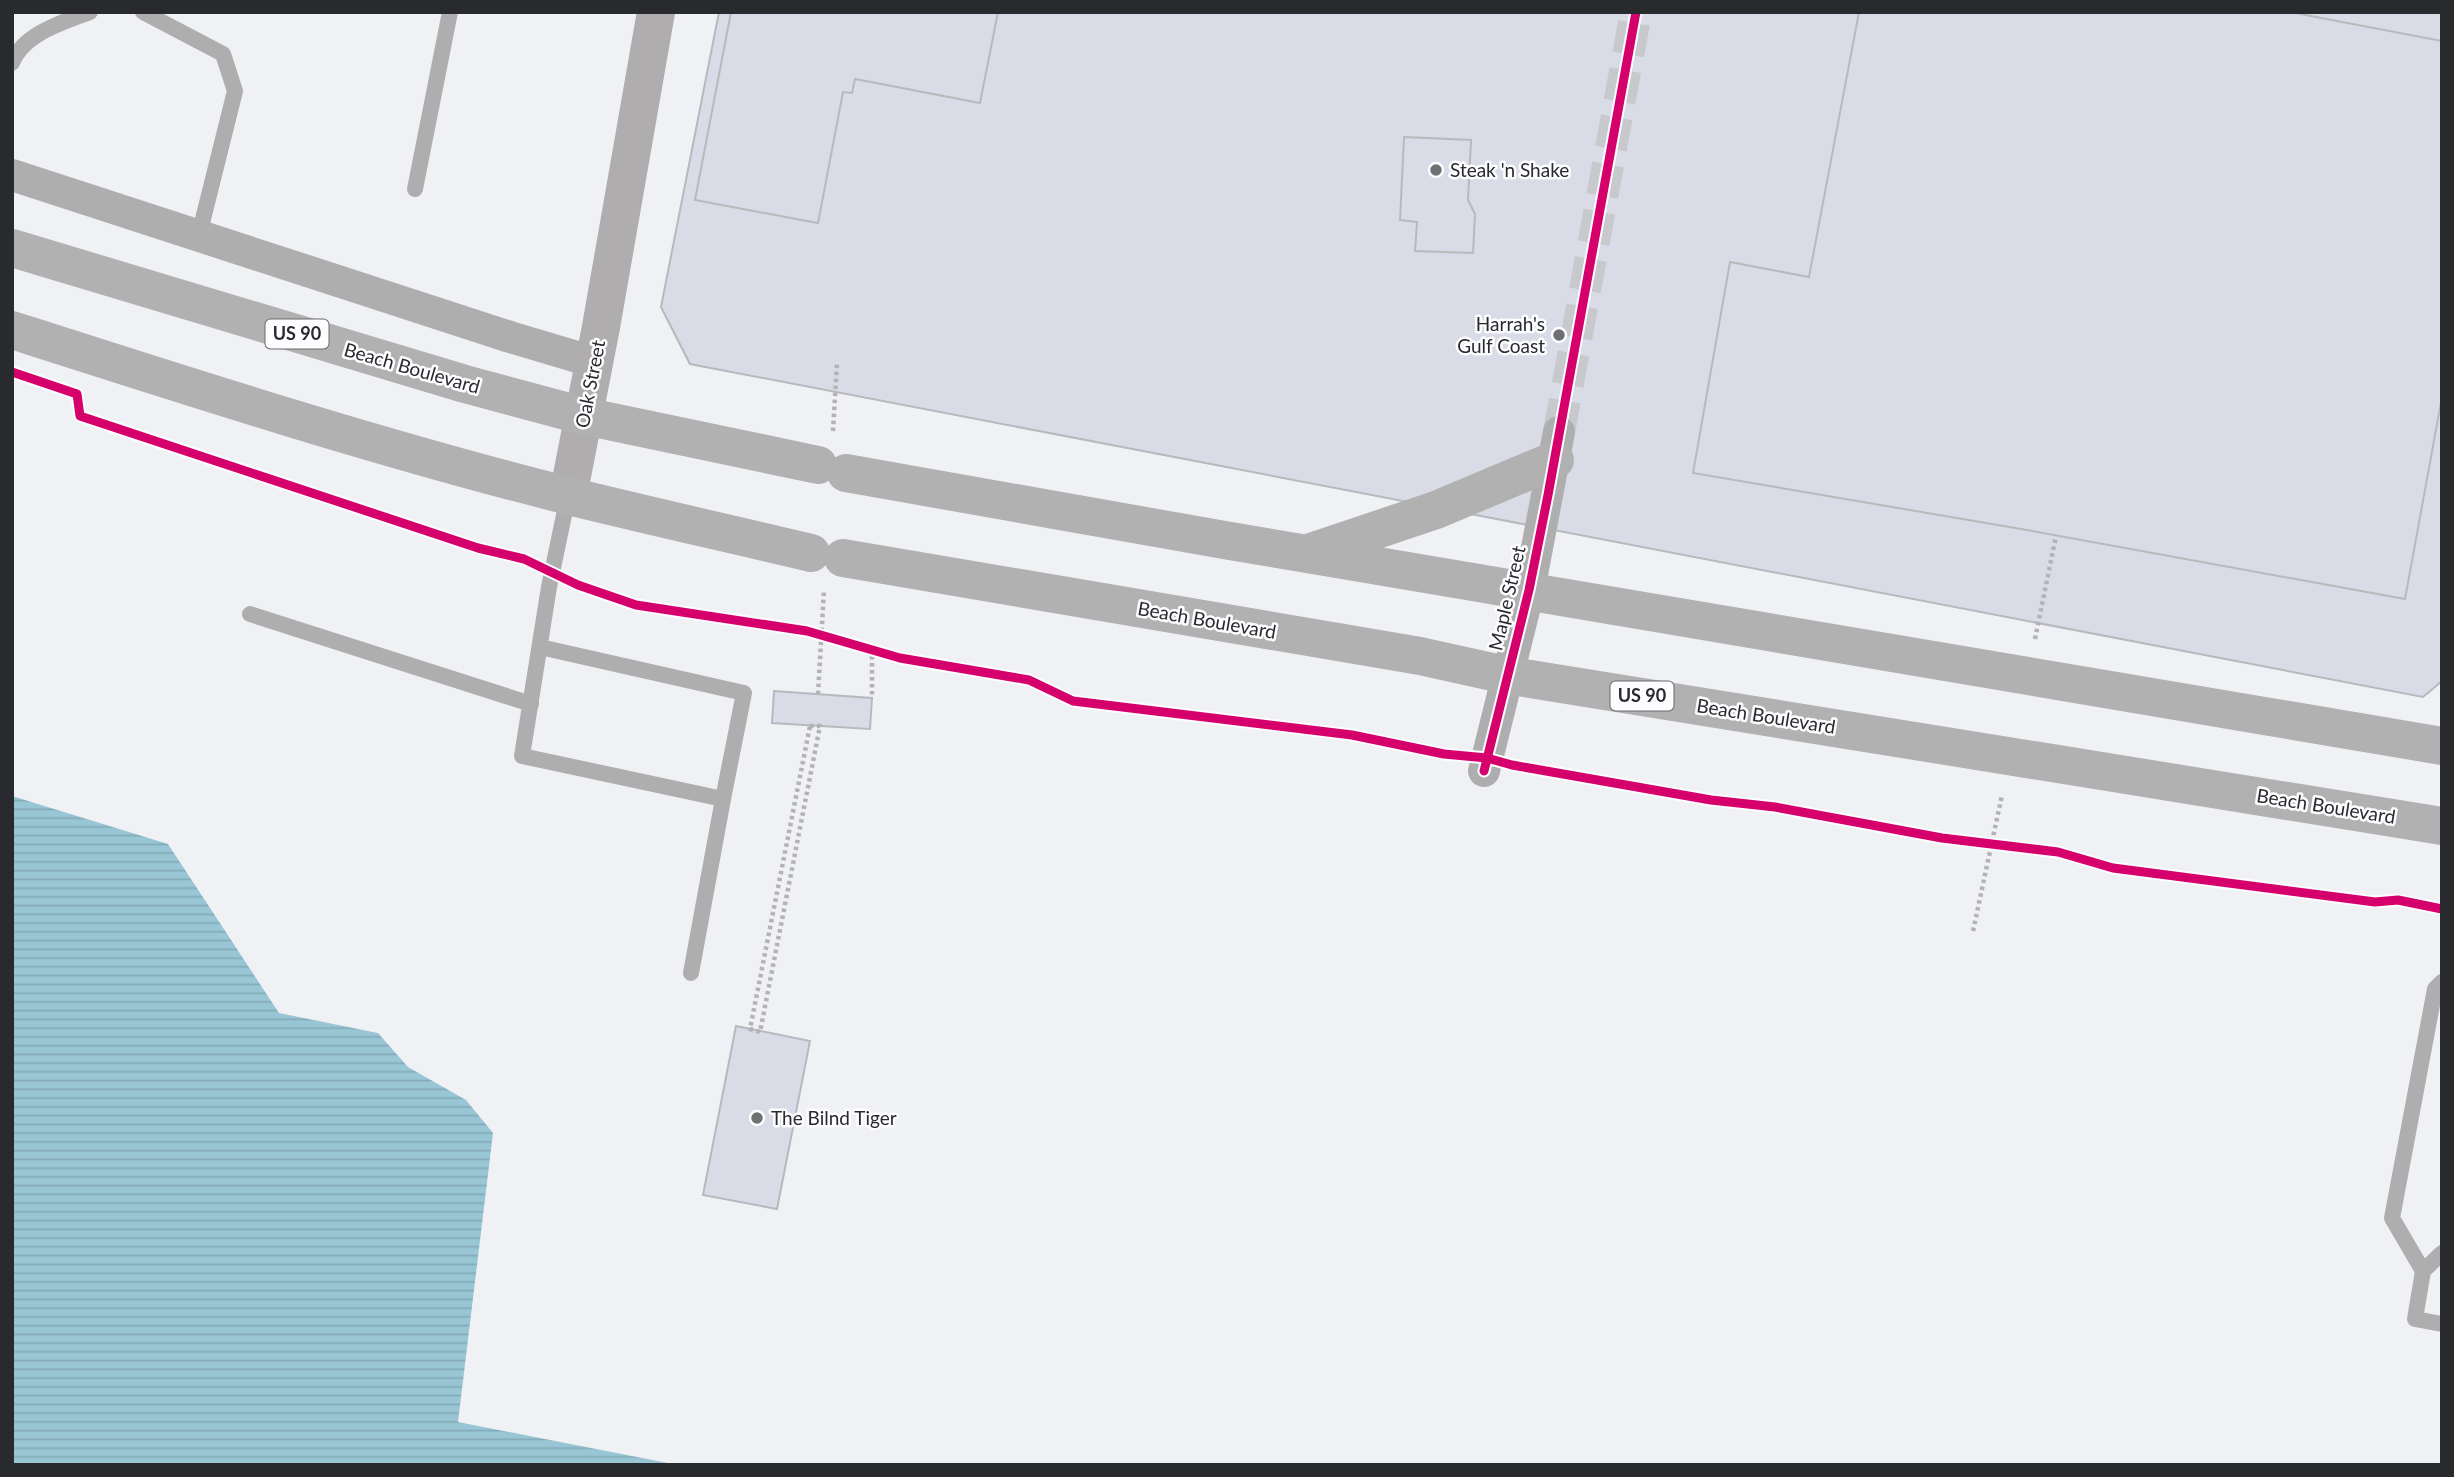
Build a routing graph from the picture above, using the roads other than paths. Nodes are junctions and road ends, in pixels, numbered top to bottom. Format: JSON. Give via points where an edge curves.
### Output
{"nodes":[{"id":1,"x":90,"y":12,"type":"edge"},
{"id":2,"x":143,"y":12,"type":"edge"},
{"id":3,"x":450,"y":12,"type":"edge"},
{"id":4,"x":656,"y":12,"type":"edge"},
{"id":5,"x":13,"y":56,"type":"edge"},
{"id":6,"x":12,"y":175,"type":"edge"},
{"id":7,"x":415,"y":189,"type":"dead end"},
{"id":8,"x":199,"y":235,"type":"junction"},
{"id":9,"x":12,"y":248,"type":"edge"},
{"id":10,"x":12,"y":330,"type":"edge"},
{"id":11,"x":594,"y":362,"type":"junction"},
{"id":12,"x":584,"y":416,"type":"junction"},
{"id":13,"x":1557,"y":446,"type":"joint"},
{"id":14,"x":568,"y":496,"type":"junction"},
{"id":15,"x":1307,"y":554,"type":"junction"},
{"id":16,"x":1529,"y":590,"type":"junction"},
{"id":17,"x":250,"y":614,"type":"dead end"},
{"id":18,"x":540,"y":648,"type":"junction"},
{"id":19,"x":1506,"y":675,"type":"junction"},
{"id":20,"x":531,"y":704,"type":"junction"},
{"id":21,"x":2442,"y":746,"type":"edge"},
{"id":22,"x":1484,"y":771,"type":"dead end"},
{"id":23,"x":723,"y":799,"type":"junction"},
{"id":24,"x":2442,"y":826,"type":"edge"},
{"id":25,"x":691,"y":973,"type":"dead end"},
{"id":26,"x":2442,"y":982,"type":"edge"},
{"id":27,"x":2442,"y":1253,"type":"edge"},
{"id":28,"x":2423,"y":1271,"type":"junction"},
{"id":29,"x":2442,"y":1324,"type":"edge"}],
"edges":[{"from":1,"to":5,"type":"lane","via":[[40,33]]},
{"from":2,"to":8,"type":"lane","via":[[223,54],[235,91]]},
{"from":3,"to":7,"type":"lane"},
{"from":4,"to":11,"type":"main road","name":"Oak Street"},
{"from":6,"to":8,"type":"street"},
{"from":8,"to":11,"type":"street"},
{"from":9,"to":12,"type":"main road","name":"Beach Boulevard","number":"US 90"},
{"from":10,"to":14,"type":"main road","name":"Beach Boulevard","number":"US 90"},
{"from":11,"to":12,"type":"main road","name":"Oak Street"},
{"from":12,"to":14,"type":"main road","name":"Oak Street"},
{"from":12,"to":15,"type":"main road","name":"Beach Boulevard","number":"US 90","via":[[832,469]]},
{"from":13,"to":15,"type":"main road","via":[[1436,510]]},
{"from":13,"to":16,"type":"street","name":"Maple Street"},
{"from":14,"to":18,"type":"lane","name":"Oak Street"},
{"from":14,"to":19,"type":"main road","name":"Beach Boulevard","number":"US 90","via":[[827,555]]},
{"from":15,"to":16,"type":"main road","name":"Beach Boulevard","number":"US 90"},
{"from":16,"to":19,"type":"street","name":"Maple Street"},
{"from":16,"to":21,"type":"main road","name":"Beach Boulevard","number":"US 90"},
{"from":17,"to":20,"type":"lane"},
{"from":18,"to":20,"type":"lane","name":"Oak Street"},
{"from":18,"to":23,"type":"lane","via":[[744,693]]},
{"from":19,"to":22,"type":"street","name":"Maple Street"},
{"from":19,"to":24,"type":"main road","name":"Beach Boulevard","number":"US 90"},
{"from":20,"to":23,"type":"lane","name":"Oak Street","via":[[522,756]]},
{"from":23,"to":25,"type":"lane"},
{"from":26,"to":28,"type":"lane","via":[[2435,989],[2392,1218]]},
{"from":27,"to":28,"type":"lane"},
{"from":28,"to":29,"type":"lane","via":[[2415,1319]]}]}
